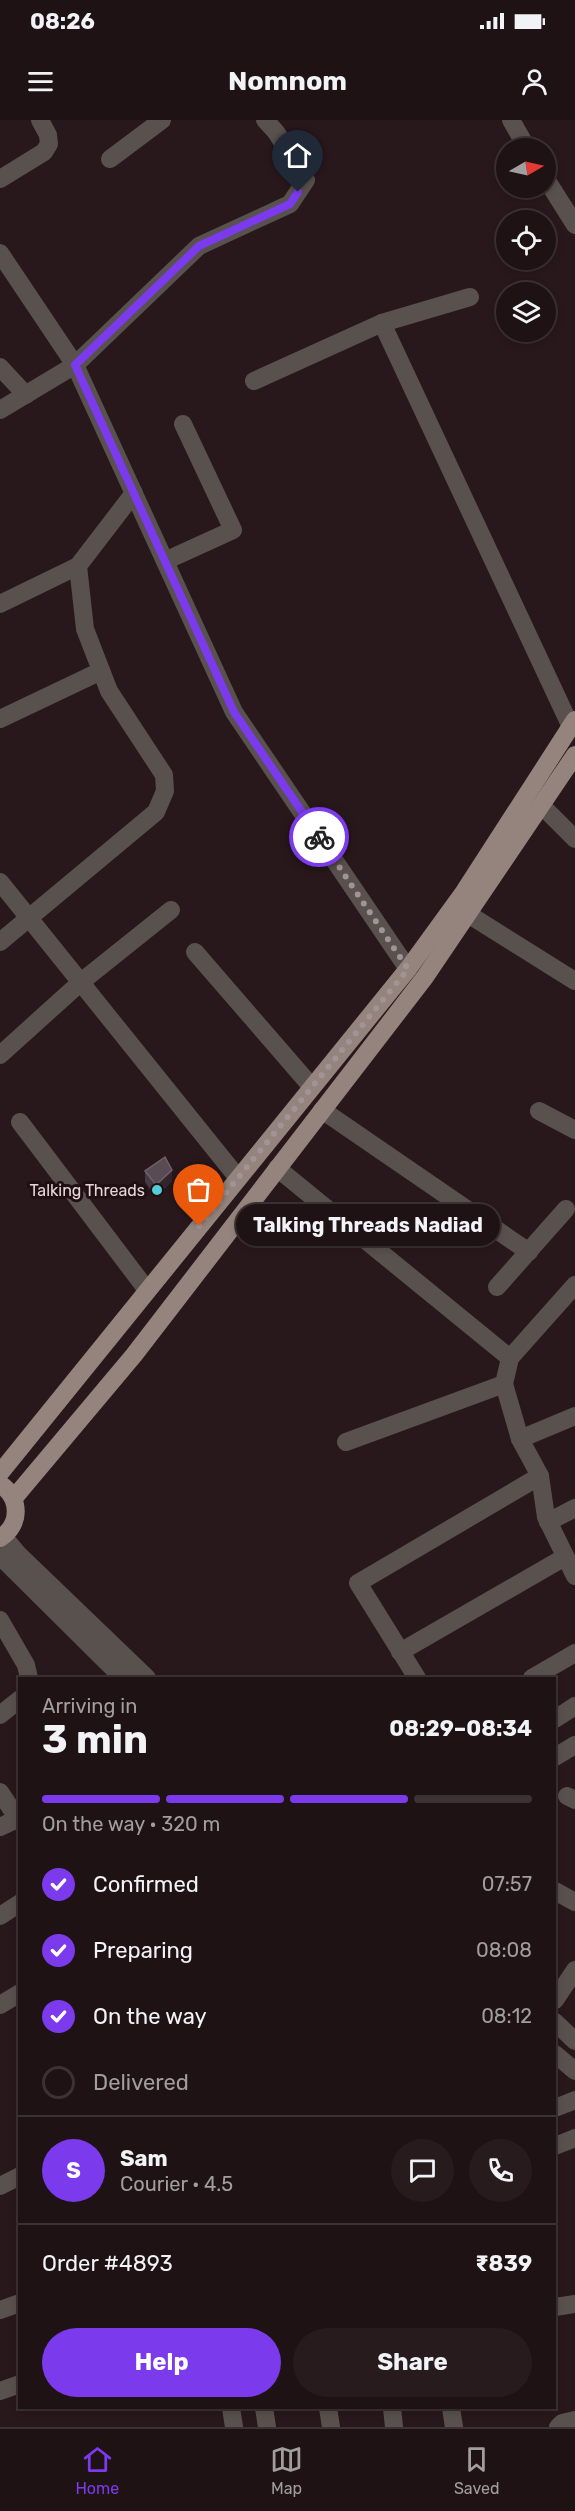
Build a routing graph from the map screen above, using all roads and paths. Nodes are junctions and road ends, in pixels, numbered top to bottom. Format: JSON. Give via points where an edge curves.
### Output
{"nodes":[{"id":1,"x":40,"y":120,"type":"edge"},
{"id":2,"x":162,"y":120,"type":"edge"},
{"id":3,"x":265,"y":120,"type":"edge"},
{"id":4,"x":511,"y":120,"type":"edge"},
{"id":5,"x":521,"y":138,"type":"edge"},
{"id":6,"x":110,"y":159,"type":"dead end"},
{"id":7,"x":0,"y":179,"type":"edge"},
{"id":8,"x":556,"y":195,"type":"edge"},
{"id":9,"x":575,"y":225,"type":"edge"},
{"id":10,"x":0,"y":253,"type":"edge"},
{"id":11,"x":470,"y":297,"type":"dead end"},
{"id":12,"x":382,"y":323,"type":"junction"},
{"id":13,"x":75,"y":365,"type":"junction"},
{"id":14,"x":0,"y":367,"type":"edge"},
{"id":15,"x":254,"y":381,"type":"dead end"},
{"id":16,"x":27,"y":395,"type":"junction"},
{"id":17,"x":0,"y":411,"type":"edge"},
{"id":18,"x":183,"y":424,"type":"dead end"},
{"id":19,"x":134,"y":493,"type":"junction"},
{"id":20,"x":165,"y":561,"type":"junction"},
{"id":21,"x":78,"y":566,"type":"junction"},
{"id":22,"x":0,"y":604,"type":"edge"},
{"id":23,"x":101,"y":671,"type":"junction"},
{"id":24,"x":0,"y":719,"type":"edge"},
{"id":25,"x":573,"y":724,"type":"edge"},
{"id":26,"x":575,"y":755,"type":"edge"},
{"id":27,"x":541,"y":805,"type":"junction"},
{"id":28,"x":575,"y":839,"type":"edge"},
{"id":29,"x":0,"y":882,"type":"edge"},
{"id":30,"x":171,"y":910,"type":"dead end"},
{"id":31,"x":468,"y":914,"type":"junction"},
{"id":32,"x":30,"y":918,"type":"junction"},
{"id":33,"x":0,"y":942,"type":"edge"},
{"id":34,"x":195,"y":952,"type":"dead end"},
{"id":35,"x":408,"y":969,"type":"junction"},
{"id":36,"x":575,"y":981,"type":"edge"},
{"id":37,"x":81,"y":982,"type":"junction"},
{"id":38,"x":0,"y":1055,"type":"edge"},
{"id":39,"x":311,"y":1086,"type":"junction"},
{"id":40,"x":322,"y":1110,"type":"junction"},
{"id":41,"x":539,"y":1111,"type":"dead end"},
{"id":42,"x":20,"y":1122,"type":"dead end"},
{"id":43,"x":575,"y":1130,"type":"edge"},
{"id":44,"x":277,"y":1168,"type":"junction"},
{"id":45,"x":238,"y":1178,"type":"junction"},
{"id":46,"x":566,"y":1209,"type":"dead end"},
{"id":47,"x":529,"y":1252,"type":"junction"},
{"id":48,"x":575,"y":1285,"type":"edge"},
{"id":49,"x":497,"y":1287,"type":"dead end"},
{"id":50,"x":147,"y":1290,"type":"junction"},
{"id":51,"x":510,"y":1358,"type":"junction"},
{"id":52,"x":504,"y":1384,"type":"junction"},
{"id":53,"x":575,"y":1416,"type":"edge"},
{"id":54,"x":520,"y":1439,"type":"junction"},
{"id":55,"x":346,"y":1442,"type":"dead end"},
{"id":56,"x":0,"y":1473,"type":"edge"},
{"id":57,"x":540,"y":1476,"type":"junction"},
{"id":58,"x":0,"y":1484,"type":"edge"},
{"id":59,"x":14,"y":1498,"type":"junction"},
{"id":60,"x":575,"y":1508,"type":"edge"},
{"id":61,"x":548,"y":1522,"type":"junction"},
{"id":62,"x":2,"y":1537,"type":"edge"},
{"id":63,"x":0,"y":1556,"type":"edge"},
{"id":64,"x":565,"y":1557,"type":"junction"},
{"id":65,"x":575,"y":1576,"type":"edge"},
{"id":66,"x":0,"y":1620,"type":"edge"},
{"id":67,"x":400,"y":1652,"type":"junction"},
{"id":68,"x":575,"y":1653,"type":"edge"},
{"id":69,"x":29,"y":1677,"type":"edge"},
{"id":70,"x":122,"y":1677,"type":"edge"},
{"id":71,"x":146,"y":1677,"type":"edge"},
{"id":72,"x":416,"y":1677,"type":"edge"},
{"id":73,"x":534,"y":1677,"type":"edge"},
{"id":74,"x":18,"y":1705,"type":"edge"},
{"id":75,"x":575,"y":1706,"type":"edge"},
{"id":76,"x":0,"y":1715,"type":"edge"},
{"id":77,"x":556,"y":1718,"type":"edge"},
{"id":78,"x":575,"y":1745,"type":"edge"},
{"id":79,"x":556,"y":1756,"type":"edge"},
{"id":80,"x":0,"y":1792,"type":"edge"},
{"id":81,"x":18,"y":1820,"type":"edge"},
{"id":82,"x":0,"y":1827,"type":"edge"},
{"id":83,"x":556,"y":1892,"type":"edge"},
{"id":84,"x":575,"y":1902,"type":"edge"},
{"id":85,"x":18,"y":1904,"type":"edge"},
{"id":86,"x":0,"y":1916,"type":"edge"},
{"id":87,"x":575,"y":1970,"type":"edge"},
{"id":88,"x":18,"y":1994,"type":"edge"},
{"id":89,"x":556,"y":1999,"type":"edge"},
{"id":90,"x":0,"y":2005,"type":"edge"},
{"id":91,"x":556,"y":2023,"type":"edge"},
{"id":92,"x":575,"y":2041,"type":"edge"},
{"id":93,"x":556,"y":2055,"type":"edge"},
{"id":94,"x":575,"y":2071,"type":"edge"},
{"id":95,"x":575,"y":2100,"type":"edge"},
{"id":96,"x":556,"y":2108,"type":"edge"},
{"id":97,"x":575,"y":2138,"type":"edge"},
{"id":98,"x":556,"y":2146,"type":"edge"},
{"id":99,"x":18,"y":2177,"type":"edge"},
{"id":100,"x":0,"y":2186,"type":"edge"},
{"id":101,"x":18,"y":2304,"type":"edge"},
{"id":102,"x":575,"y":2304,"type":"edge"},
{"id":103,"x":556,"y":2307,"type":"edge"},
{"id":104,"x":0,"y":2310,"type":"edge"},
{"id":105,"x":18,"y":2385,"type":"edge"},
{"id":106,"x":0,"y":2391,"type":"edge"},
{"id":107,"x":231,"y":2409,"type":"edge"},
{"id":108,"x":264,"y":2409,"type":"edge"},
{"id":109,"x":328,"y":2409,"type":"edge"},
{"id":110,"x":392,"y":2409,"type":"edge"},
{"id":111,"x":451,"y":2409,"type":"edge"},
{"id":112,"x":575,"y":2420,"type":"edge"},
{"id":113,"x":234,"y":2427,"type":"edge"},
{"id":114,"x":267,"y":2427,"type":"edge"},
{"id":115,"x":331,"y":2427,"type":"edge"},
{"id":116,"x":394,"y":2427,"type":"edge"},
{"id":117,"x":454,"y":2427,"type":"edge"},
{"id":118,"x":558,"y":2427,"type":"edge"}],
"edges":[{"from":1,"to":7,"type":"street","via":[[50,144],[44,152]]},
{"from":2,"to":6,"type":"street"},
{"from":3,"to":13,"type":"street","via":[[306,180],[290,204],[199,246]]},
{"from":4,"to":5,"type":"street"},
{"from":8,"to":9,"type":"street"},
{"from":10,"to":13,"type":"street"},
{"from":11,"to":12,"type":"street"},
{"from":12,"to":15,"type":"street"},
{"from":12,"to":25,"type":"street"},
{"from":13,"to":16,"type":"street"},
{"from":13,"to":19,"type":"street"},
{"from":14,"to":16,"type":"street"},
{"from":16,"to":17,"type":"street"},
{"from":18,"to":20,"type":"street","via":[[233,530]]},
{"from":19,"to":20,"type":"street"},
{"from":19,"to":21,"type":"street"},
{"from":20,"to":35,"type":"street","via":[[234,712]]},
{"from":21,"to":22,"type":"street"},
{"from":21,"to":23,"type":"street","via":[[85,629]]},
{"from":23,"to":24,"type":"street"},
{"from":23,"to":32,"type":"street","via":[[109,691],[164,776],[165,791],[156,812]]},
{"from":25,"to":35,"type":"main road","via":[[471,882]]},
{"from":26,"to":27,"type":"main road"},
{"from":27,"to":28,"type":"street"},
{"from":27,"to":31,"type":"main road"},
{"from":29,"to":32,"type":"street"},
{"from":30,"to":37,"type":"street"},
{"from":31,"to":36,"type":"street"},
{"from":31,"to":40,"type":"main road","via":[[425,977]]},
{"from":32,"to":33,"type":"street"},
{"from":32,"to":37,"type":"street"},
{"from":34,"to":39,"type":"street"},
{"from":35,"to":39,"type":"main road"},
{"from":37,"to":38,"type":"street"},
{"from":37,"to":45,"type":"street"},
{"from":39,"to":45,"type":"main road"},
{"from":40,"to":44,"type":"main road"},
{"from":40,"to":47,"type":"street"},
{"from":41,"to":43,"type":"street"},
{"from":42,"to":50,"type":"street"},
{"from":44,"to":51,"type":"street"},
{"from":44,"to":59,"type":"main road","via":[[134,1355]]},
{"from":45,"to":50,"type":"main road"},
{"from":46,"to":47,"type":"street"},
{"from":47,"to":49,"type":"street"},
{"from":48,"to":51,"type":"street"},
{"from":50,"to":56,"type":"main road"},
{"from":51,"to":52,"type":"street"},
{"from":52,"to":54,"type":"street"},
{"from":52,"to":55,"type":"street"},
{"from":53,"to":54,"type":"street"},
{"from":54,"to":57,"type":"street"},
{"from":57,"to":61,"type":"street"},
{"from":57,"to":67,"type":"street","via":[[358,1583]]},
{"from":58,"to":59,"type":"main road"},
{"from":59,"to":62,"type":"main road","via":[[16,1516],[9,1532]]},
{"from":60,"to":61,"type":"street"},
{"from":61,"to":64,"type":"street"},
{"from":62,"to":71,"type":"street"},
{"from":63,"to":70,"type":"street"},
{"from":64,"to":65,"type":"street"},
{"from":64,"to":67,"type":"street"},
{"from":66,"to":69,"type":"street"},
{"from":67,"to":72,"type":"street"},
{"from":68,"to":73,"type":"street"},
{"from":74,"to":76,"type":"street"},
{"from":75,"to":77,"type":"street"},
{"from":78,"to":79,"type":"street"},
{"from":80,"to":81,"type":"street"},
{"from":81,"to":82,"type":"street"},
{"from":83,"to":84,"type":"street"},
{"from":85,"to":86,"type":"street"},
{"from":87,"to":89,"type":"street"},
{"from":88,"to":90,"type":"street"},
{"from":91,"to":92,"type":"street"},
{"from":93,"to":94,"type":"street"},
{"from":95,"to":96,"type":"street"},
{"from":97,"to":98,"type":"street"},
{"from":99,"to":100,"type":"street"},
{"from":101,"to":104,"type":"street"},
{"from":102,"to":103,"type":"street"},
{"from":105,"to":106,"type":"street"},
{"from":107,"to":113,"type":"street"},
{"from":108,"to":114,"type":"street"},
{"from":109,"to":115,"type":"street"},
{"from":110,"to":116,"type":"street"},
{"from":111,"to":117,"type":"street"},
{"from":112,"to":118,"type":"street"}]}
